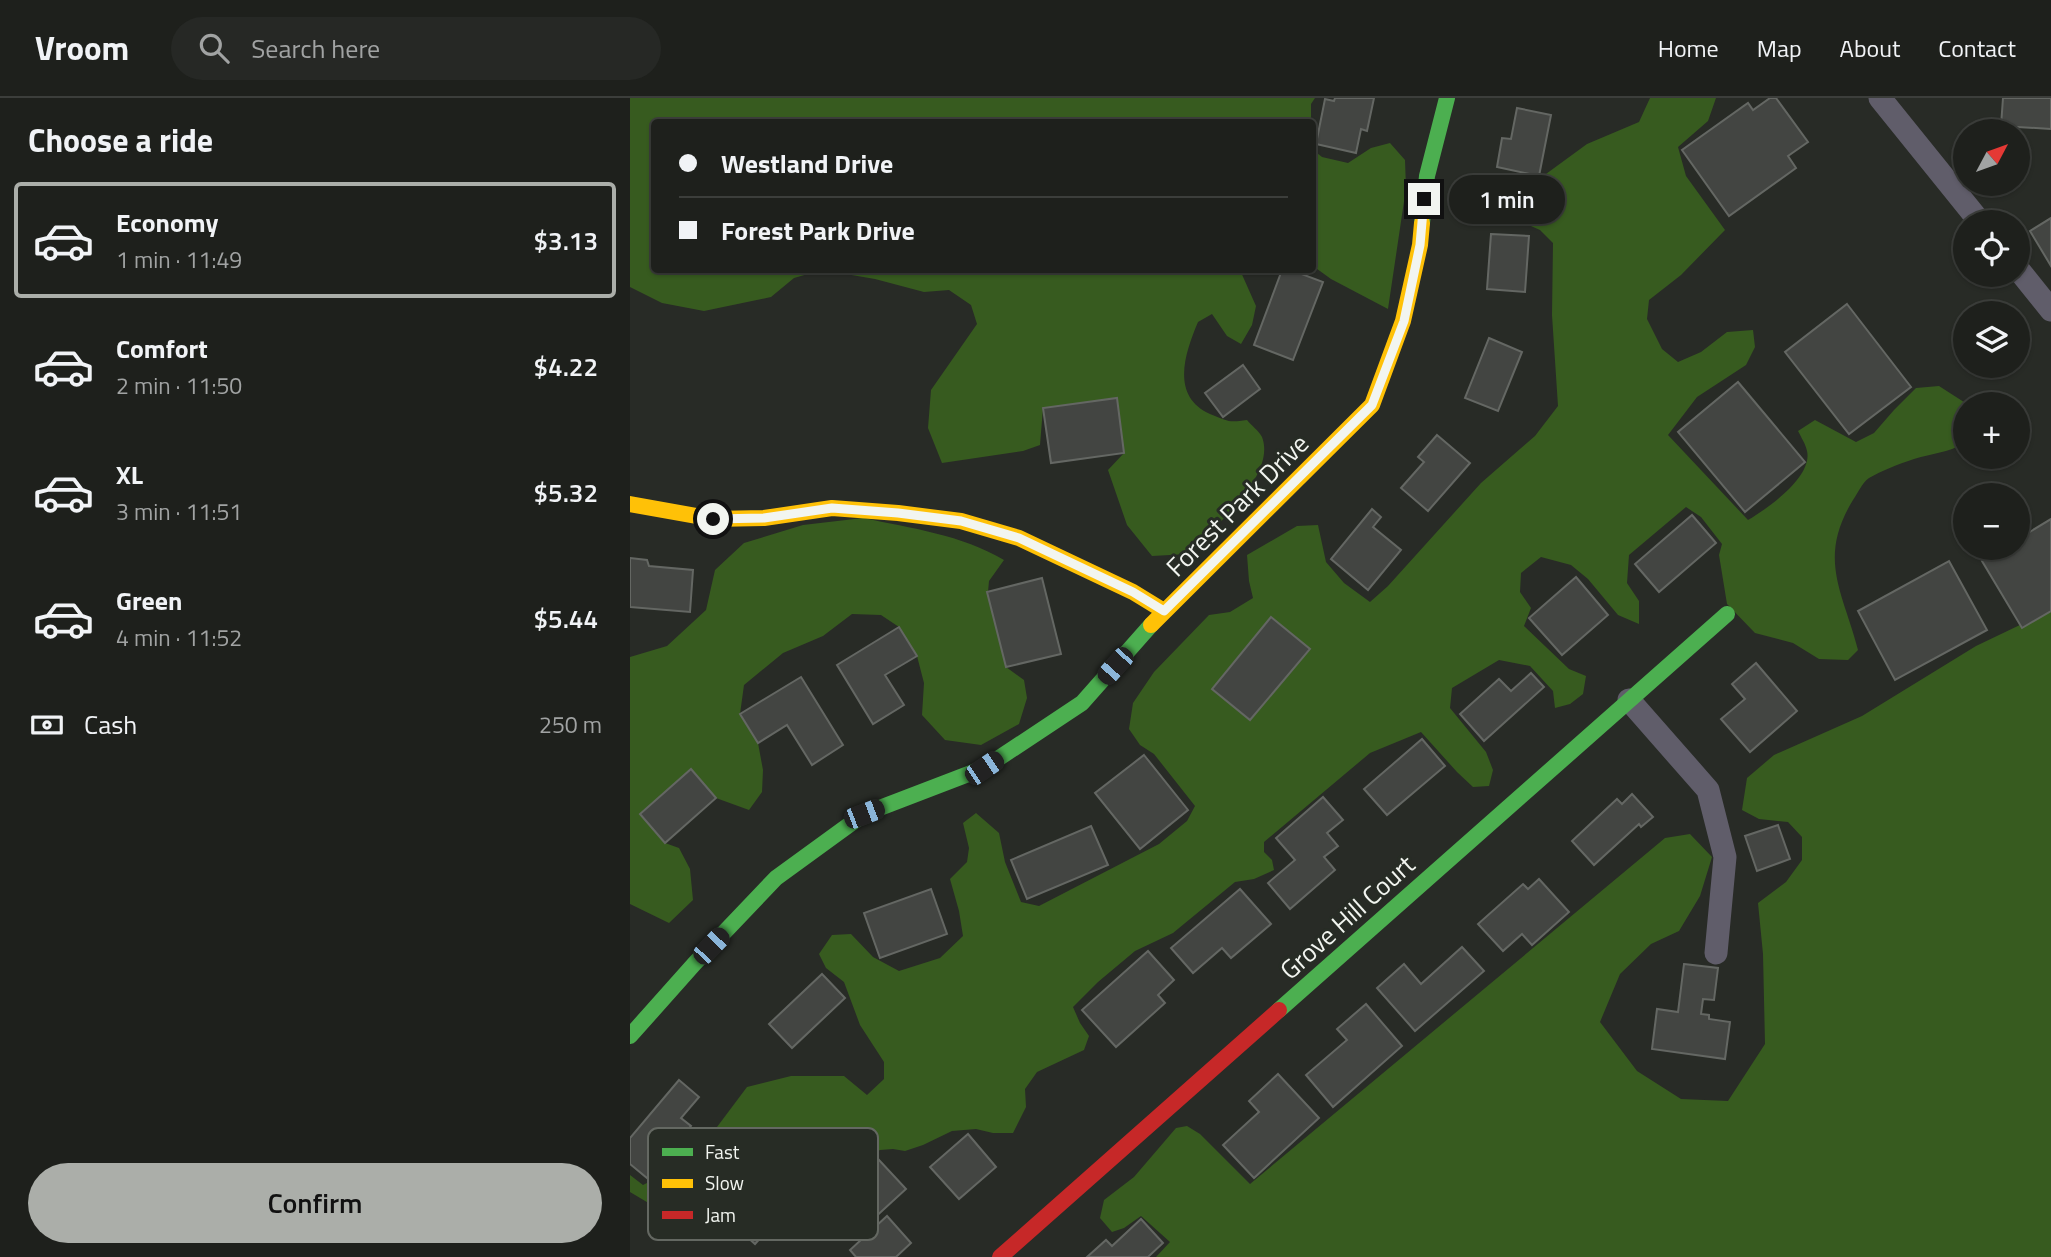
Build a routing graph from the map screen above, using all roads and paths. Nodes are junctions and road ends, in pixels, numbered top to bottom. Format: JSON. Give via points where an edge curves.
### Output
{"nodes":[{"id":1,"x":1447,"y":98,"type":"edge"},
{"id":2,"x":1880,"y":98,"type":"edge"},
{"id":3,"x":1970,"y":210,"type":"edge"},
{"id":4,"x":2030,"y":284,"type":"edge"},
{"id":5,"x":2051,"y":310,"type":"edge"},
{"id":6,"x":630,"y":503,"type":"edge"},
{"id":7,"x":1164,"y":611,"type":"junction"},
{"id":8,"x":1727,"y":614,"type":"dead end"},
{"id":9,"x":1629,"y":700,"type":"junction"},
{"id":10,"x":1716,"y":953,"type":"dead end"},
{"id":11,"x":630,"y":1036,"type":"edge"},
{"id":12,"x":1000,"y":1257,"type":"edge"}],
"edges":[{"from":1,"to":7,"type":"street","name":"Forest Park Drive","via":[[1427,177],[1420,245],[1404,321],[1372,405]]},
{"from":2,"to":3,"type":"street"},
{"from":4,"to":5,"type":"street"},
{"from":6,"to":7,"type":"street","via":[[713,519],[764,518],[832,508],[961,521],[1019,538]]},
{"from":7,"to":11,"type":"street","name":"Forest Park Drive","via":[[1082,703],[984,768],[864,814],[776,878]]},
{"from":8,"to":9,"type":"street","name":"Grove Hill Court"},
{"from":9,"to":10,"type":"street","via":[[1708,790],[1725,857]]},
{"from":9,"to":12,"type":"street","name":"Grove Hill Court"}]}
